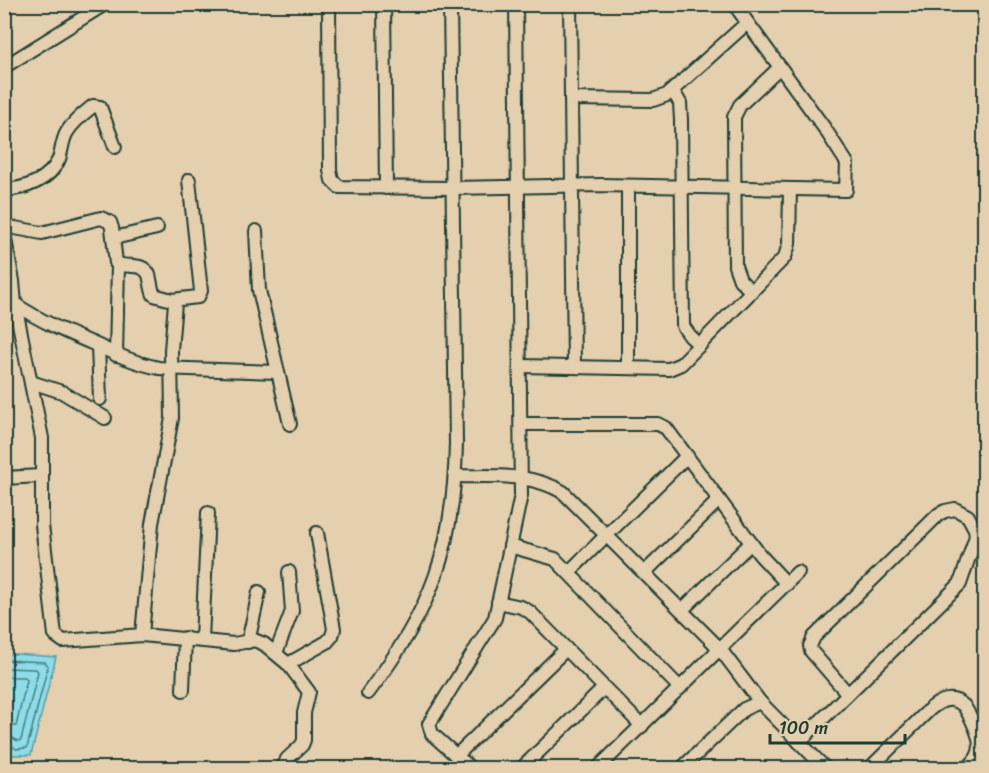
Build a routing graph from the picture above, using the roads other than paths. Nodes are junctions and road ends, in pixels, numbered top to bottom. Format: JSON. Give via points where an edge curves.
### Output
{"nodes":[{"id":1,"x":105,"y":4,"type":"edge"},
{"id":2,"x":329,"y":4,"type":"edge"},
{"id":3,"x":384,"y":4,"type":"edge"},
{"id":4,"x":450,"y":4,"type":"edge"},
{"id":5,"x":516,"y":4,"type":"edge"},
{"id":6,"x":570,"y":4,"type":"edge"},
{"id":7,"x":734,"y":4,"type":"edge"},
{"id":8,"x":747,"y":23,"type":"junction"},
{"id":9,"x":4,"y":67,"type":"edge"},
{"id":10,"x":780,"y":67,"type":"junction"},
{"id":11,"x":673,"y":91,"type":"junction"},
{"id":12,"x":571,"y":99,"type":"junction"},
{"id":13,"x":115,"y":147,"type":"dead end"},
{"id":14,"x":189,"y":180,"type":"dead end"},
{"id":15,"x":572,"y":186,"type":"junction"},
{"id":16,"x":628,"y":186,"type":"junction"},
{"id":17,"x":519,"y":187,"type":"junction"},
{"id":18,"x":681,"y":187,"type":"junction"},
{"id":19,"x":386,"y":188,"type":"junction"},
{"id":20,"x":734,"y":188,"type":"junction"},
{"id":21,"x":453,"y":189,"type":"junction"},
{"id":22,"x":790,"y":189,"type":"junction"},
{"id":23,"x":4,"y":190,"type":"edge"},
{"id":24,"x":4,"y":226,"type":"edge"},
{"id":25,"x":157,"y":228,"type":"dead end"},
{"id":26,"x":256,"y":231,"type":"dead end"},
{"id":27,"x":4,"y":234,"type":"edge"},
{"id":28,"x":114,"y":238,"type":"junction"},
{"id":29,"x":118,"y":265,"type":"junction"},
{"id":30,"x":752,"y":292,"type":"junction"},
{"id":31,"x":172,"y":300,"type":"junction"},
{"id":32,"x":15,"y":304,"type":"junction"},
{"id":33,"x":700,"y":345,"type":"junction"},
{"id":34,"x":98,"y":346,"type":"junction"},
{"id":35,"x":116,"y":355,"type":"junction"},
{"id":36,"x":520,"y":366,"type":"junction"},
{"id":37,"x":171,"y":367,"type":"junction"},
{"id":38,"x":574,"y":367,"type":"junction"},
{"id":39,"x":628,"y":368,"type":"junction"},
{"id":40,"x":277,"y":372,"type":"junction"},
{"id":41,"x":31,"y":382,"type":"junction"},
{"id":42,"x":100,"y":399,"type":"dead end"},
{"id":43,"x":105,"y":418,"type":"dead end"},
{"id":44,"x":290,"y":424,"type":"dead end"},
{"id":45,"x":521,"y":424,"type":"junction"},
{"id":46,"x":687,"y":456,"type":"junction"},
{"id":47,"x":41,"y":476,"type":"junction"},
{"id":48,"x":455,"y":476,"type":"junction"},
{"id":49,"x":521,"y":477,"type":"junction"},
{"id":50,"x":4,"y":478,"type":"edge"},
{"id":51,"x":719,"y":500,"type":"junction"},
{"id":52,"x":208,"y":513,"type":"dead end"},
{"id":53,"x":317,"y":533,"type":"dead end"},
{"id":54,"x":606,"y":534,"type":"junction"},
{"id":55,"x":751,"y":543,"type":"junction"},
{"id":56,"x":510,"y":546,"type":"junction"},
{"id":57,"x":289,"y":572,"type":"dead end"},
{"id":58,"x":569,"y":572,"type":"junction"},
{"id":59,"x":645,"y":572,"type":"junction"},
{"id":60,"x":798,"y":572,"type":"dead end"},
{"id":61,"x":787,"y":584,"type":"junction"},
{"id":62,"x":259,"y":592,"type":"dead end"},
{"id":63,"x":498,"y":602,"type":"junction"},
{"id":64,"x":682,"y":610,"type":"junction"},
{"id":65,"x":142,"y":635,"type":"junction"},
{"id":66,"x":185,"y":638,"type":"junction"},
{"id":67,"x":202,"y":639,"type":"junction"},
{"id":68,"x":248,"y":642,"type":"junction"},
{"id":69,"x":566,"y":649,"type":"junction"},
{"id":70,"x":720,"y":649,"type":"junction"},
{"id":71,"x":276,"y":653,"type":"junction"},
{"id":72,"x":288,"y":664,"type":"junction"},
{"id":73,"x":604,"y":688,"type":"junction"},
{"id":74,"x":680,"y":688,"type":"junction"},
{"id":75,"x":183,"y":690,"type":"dead end"},
{"id":76,"x":368,"y":693,"type":"dead end"},
{"id":77,"x":848,"y":694,"type":"junction"},
{"id":78,"x":760,"y":702,"type":"junction"},
{"id":79,"x":642,"y":726,"type":"junction"},
{"id":80,"x":799,"y":742,"type":"junction"},
{"id":81,"x":456,"y":756,"type":"junction"},
{"id":82,"x":283,"y":768,"type":"edge"},
{"id":83,"x":470,"y":768,"type":"edge"},
{"id":84,"x":522,"y":768,"type":"edge"},
{"id":85,"x":598,"y":768,"type":"edge"},
{"id":86,"x":682,"y":768,"type":"edge"},
{"id":87,"x":825,"y":768,"type":"edge"},
{"id":88,"x":870,"y":768,"type":"edge"},
{"id":89,"x":967,"y":768,"type":"edge"}],
"edges":[{"from":1,"to":9,"type":"street"},
{"from":2,"to":19,"type":"street","via":[[332,180],[344,188]]},
{"from":3,"to":19,"type":"street"},
{"from":4,"to":21,"type":"street"},
{"from":5,"to":17,"type":"street"},
{"from":6,"to":12,"type":"street"},
{"from":7,"to":8,"type":"street"},
{"from":8,"to":10,"type":"street"},
{"from":8,"to":11,"type":"street"},
{"from":10,"to":20,"type":"street","via":[[736,111]]},
{"from":10,"to":22,"type":"street","via":[[847,163],[846,190]]},
{"from":11,"to":12,"type":"street","via":[[653,100]]},
{"from":11,"to":18,"type":"street","via":[[680,103]]},
{"from":12,"to":15,"type":"street"},
{"from":13,"to":23,"type":"street","via":[[100,107],[93,106],[67,132],[51,171],[21,189]]},
{"from":14,"to":31,"type":"street","via":[[201,291],[198,297]]},
{"from":15,"to":16,"type":"street"},
{"from":15,"to":17,"type":"street"},
{"from":15,"to":38,"type":"street"},
{"from":16,"to":18,"type":"street"},
{"from":16,"to":39,"type":"street"},
{"from":17,"to":21,"type":"street"},
{"from":17,"to":36,"type":"street"},
{"from":18,"to":20,"type":"street"},
{"from":18,"to":33,"type":"street","via":[[683,326]]},
{"from":19,"to":21,"type":"street"},
{"from":20,"to":22,"type":"street"},
{"from":20,"to":30,"type":"street","via":[[735,266],[740,280]]},
{"from":21,"to":48,"type":"street"},
{"from":22,"to":30,"type":"street","via":[[788,251]]},
{"from":24,"to":28,"type":"street","via":[[42,233],[104,219],[111,224]]},
{"from":25,"to":28,"type":"street"},
{"from":26,"to":40,"type":"street","via":[[259,290]]},
{"from":27,"to":32,"type":"street"},
{"from":28,"to":29,"type":"street"},
{"from":29,"to":31,"type":"street","via":[[144,269],[149,274],[153,295]]},
{"from":29,"to":35,"type":"street"},
{"from":30,"to":33,"type":"street"},
{"from":31,"to":37,"type":"street","via":[[175,309]]},
{"from":32,"to":34,"type":"street","via":[[38,320]]},
{"from":32,"to":41,"type":"street"},
{"from":33,"to":39,"type":"street","via":[[676,367]]},
{"from":34,"to":35,"type":"street"},
{"from":34,"to":42,"type":"street"},
{"from":35,"to":37,"type":"street","via":[[151,366]]},
{"from":36,"to":38,"type":"street"},
{"from":36,"to":45,"type":"street"},
{"from":37,"to":40,"type":"street"},
{"from":37,"to":65,"type":"street","via":[[172,418],[152,524]]},
{"from":38,"to":39,"type":"street"},
{"from":40,"to":44,"type":"street"},
{"from":41,"to":43,"type":"street","via":[[62,392]]},
{"from":41,"to":47,"type":"street","via":[[42,438]]},
{"from":45,"to":46,"type":"street","via":[[658,424],[666,428]]},
{"from":45,"to":49,"type":"street"},
{"from":46,"to":51,"type":"street"},
{"from":46,"to":54,"type":"street"},
{"from":47,"to":50,"type":"street"},
{"from":47,"to":65,"type":"street","via":[[43,543],[55,635],[63,641]]},
{"from":48,"to":49,"type":"street"},
{"from":48,"to":76,"type":"street","via":[[442,560],[430,594],[396,656]]},
{"from":49,"to":54,"type":"street","via":[[548,483],[563,492]]},
{"from":49,"to":56,"type":"street"},
{"from":51,"to":55,"type":"street"},
{"from":51,"to":59,"type":"street"},
{"from":52,"to":67,"type":"street"},
{"from":53,"to":72,"type":"street","via":[[334,630],[327,642]]},
{"from":54,"to":58,"type":"street"},
{"from":54,"to":59,"type":"street"},
{"from":55,"to":61,"type":"street"},
{"from":55,"to":64,"type":"street"},
{"from":56,"to":58,"type":"street","via":[[549,556]]},
{"from":56,"to":63,"type":"street"},
{"from":57,"to":71,"type":"street","via":[[292,611]]},
{"from":58,"to":74,"type":"street"},
{"from":59,"to":64,"type":"street"},
{"from":60,"to":61,"type":"street"},
{"from":61,"to":70,"type":"street"},
{"from":62,"to":68,"type":"street"},
{"from":63,"to":69,"type":"street","via":[[530,612]]},
{"from":63,"to":81,"type":"street","via":[[495,618],[429,724],[432,734]]},
{"from":64,"to":70,"type":"street"},
{"from":65,"to":66,"type":"street"},
{"from":66,"to":67,"type":"street"},
{"from":66,"to":75,"type":"street"},
{"from":67,"to":68,"type":"street"},
{"from":68,"to":71,"type":"street","via":[[259,641]]},
{"from":69,"to":73,"type":"street"},
{"from":69,"to":81,"type":"street"},
{"from":70,"to":74,"type":"street"},
{"from":70,"to":78,"type":"street"},
{"from":71,"to":72,"type":"street"},
{"from":72,"to":82,"type":"street","via":[[309,692],[304,740]]},
{"from":73,"to":79,"type":"street"},
{"from":73,"to":84,"type":"street"},
{"from":74,"to":79,"type":"street"},
{"from":77,"to":77,"type":"street","via":[[960,584],[976,536],[973,523],[961,511],[939,514],[814,637],[811,651]]},
{"from":77,"to":80,"type":"street"},
{"from":78,"to":80,"type":"street"},
{"from":78,"to":86,"type":"street","via":[[744,709]]},
{"from":79,"to":85,"type":"street"},
{"from":80,"to":87,"type":"street"},
{"from":81,"to":83,"type":"street"},
{"from":88,"to":89,"type":"street","via":[[930,709],[949,699],[964,706],[979,743],[976,759]]}]}
